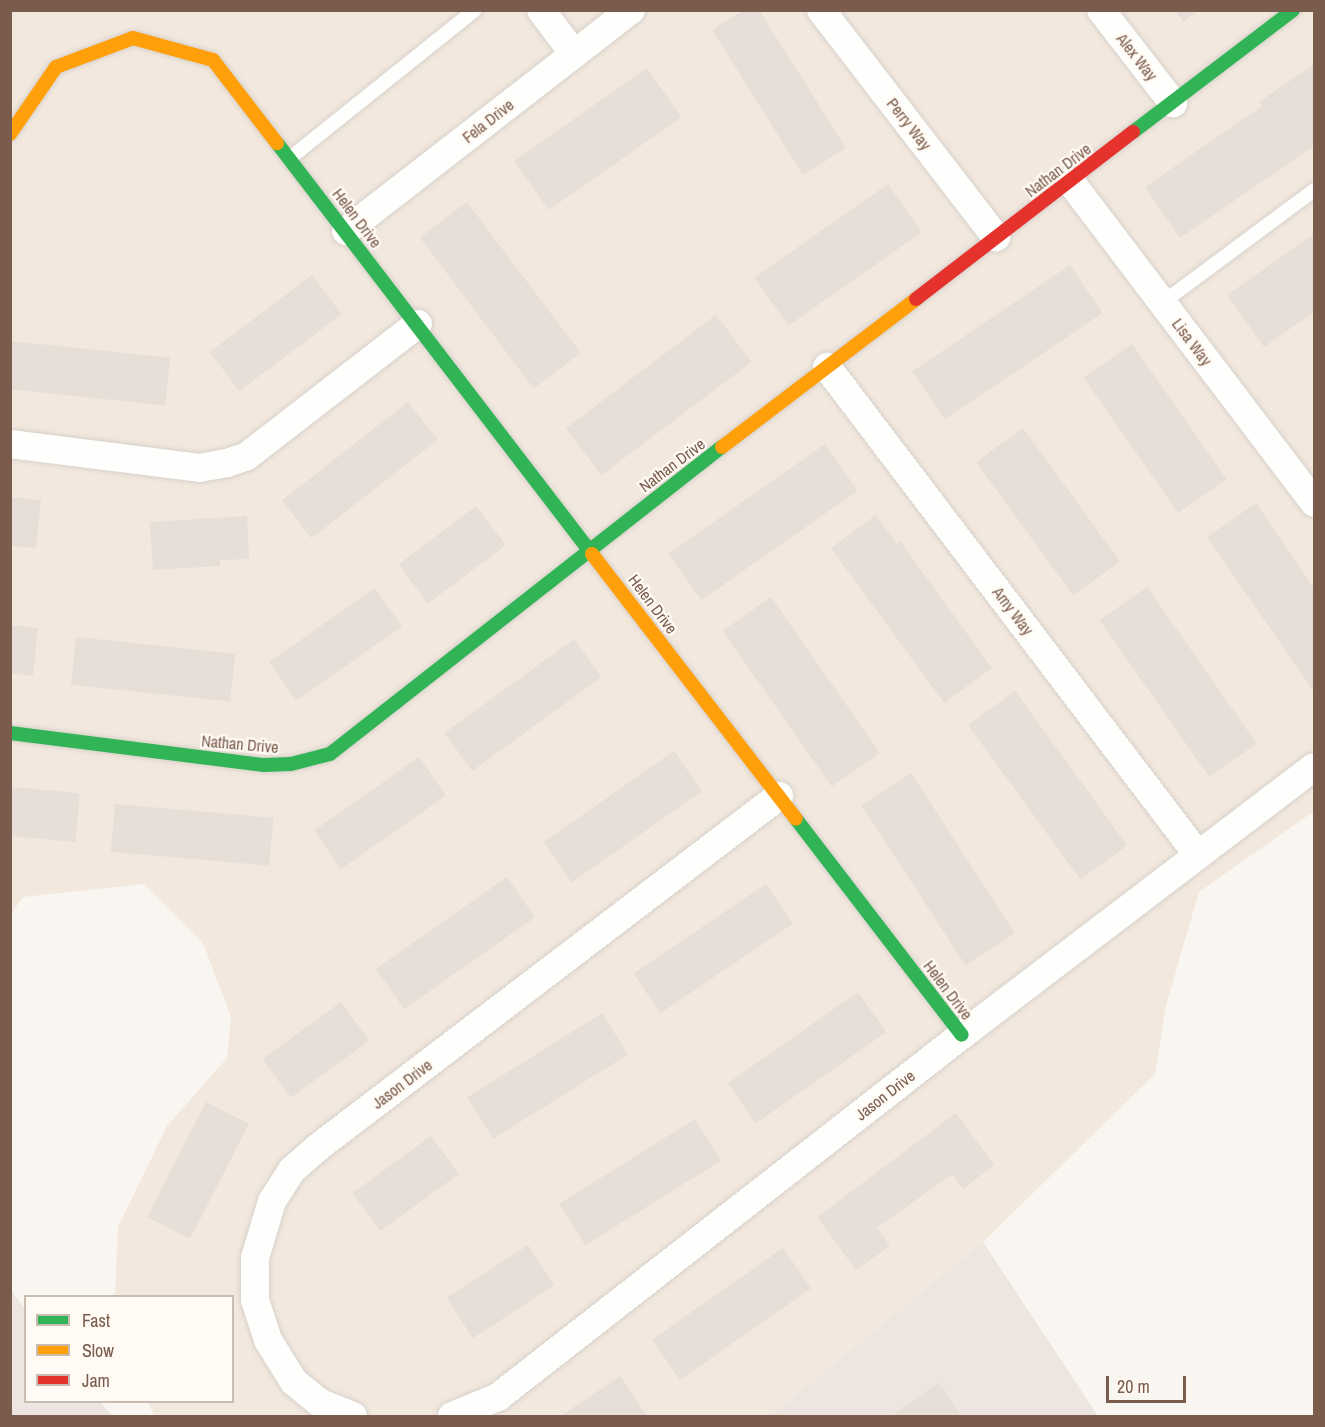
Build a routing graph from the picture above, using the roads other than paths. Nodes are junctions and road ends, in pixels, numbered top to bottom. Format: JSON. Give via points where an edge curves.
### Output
{"nodes":[{"id":1,"x":475,"y":10,"type":"edge"},
{"id":2,"x":541,"y":10,"type":"edge"},
{"id":3,"x":631,"y":10,"type":"edge"},
{"id":4,"x":821,"y":10,"type":"edge"},
{"id":5,"x":1101,"y":10,"type":"edge"},
{"id":6,"x":1293,"y":10,"type":"edge"},
{"id":7,"x":574,"y":54,"type":"junction"},
{"id":8,"x":1173,"y":103,"type":"junction"},
{"id":9,"x":10,"y":134,"type":"edge"},
{"id":10,"x":290,"y":158,"type":"junction"},
{"id":11,"x":1070,"y":181,"type":"junction"},
{"id":12,"x":1314,"y":190,"type":"edge"},
{"id":13,"x":346,"y":231,"type":"junction"},
{"id":14,"x":996,"y":237,"type":"junction"},
{"id":15,"x":1162,"y":303,"type":"junction"},
{"id":16,"x":418,"y":324,"type":"junction"},
{"id":17,"x":828,"y":367,"type":"junction"},
{"id":18,"x":10,"y":444,"type":"edge"},
{"id":19,"x":1314,"y":503,"type":"edge"},
{"id":20,"x":590,"y":549,"type":"junction"},
{"id":21,"x":10,"y":733,"type":"edge"},
{"id":22,"x":1314,"y":767,"type":"edge"},
{"id":23,"x":779,"y":796,"type":"junction"},
{"id":24,"x":1198,"y":855,"type":"junction"},
{"id":25,"x":962,"y":1035,"type":"junction"},
{"id":26,"x":353,"y":1416,"type":"edge"},
{"id":27,"x":452,"y":1416,"type":"edge"}],
"edges":[{"from":1,"to":10,"type":"lane"},
{"from":2,"to":7,"type":"street"},
{"from":3,"to":7,"type":"street","name":"Fela Drive"},
{"from":4,"to":14,"type":"street","name":"Perry Way"},
{"from":5,"to":8,"type":"street","name":"Alex Way"},
{"from":6,"to":8,"type":"street","name":"Nathan Drive"},
{"from":7,"to":13,"type":"street","name":"Fela Drive"},
{"from":8,"to":11,"type":"street","name":"Nathan Drive"},
{"from":9,"to":10,"type":"street","name":"Helen Drive","via":[[56,67],[133,38],[213,60]]},
{"from":10,"to":13,"type":"street","name":"Helen Drive"},
{"from":11,"to":14,"type":"street","name":"Nathan Drive"},
{"from":11,"to":15,"type":"street","name":"Lisa Way"},
{"from":12,"to":15,"type":"lane"},
{"from":13,"to":16,"type":"street","name":"Helen Drive"},
{"from":14,"to":17,"type":"street","name":"Nathan Drive"},
{"from":15,"to":19,"type":"street","name":"Lisa Way"},
{"from":16,"to":18,"type":"street","via":[[247,456],[227,463],[199,468]]},
{"from":16,"to":20,"type":"street","name":"Helen Drive"},
{"from":17,"to":20,"type":"street","name":"Nathan Drive"},
{"from":17,"to":24,"type":"street","name":"Amy Way"},
{"from":20,"to":21,"type":"street","name":"Nathan Drive","via":[[330,754],[315,759],[264,765]]},
{"from":20,"to":23,"type":"street","name":"Helen Drive"},
{"from":22,"to":24,"type":"street","name":"Jason Drive"},
{"from":23,"to":25,"type":"street","name":"Helen Drive"},
{"from":23,"to":26,"type":"street","name":"Jason Drive","via":[[292,1170],[272,1201],[255,1258],[255,1299],[268,1340],[294,1383],[320,1403]]},
{"from":24,"to":25,"type":"street","name":"Jason Drive"},
{"from":25,"to":27,"type":"street","name":"Jason Drive","via":[[498,1397]]}]}
